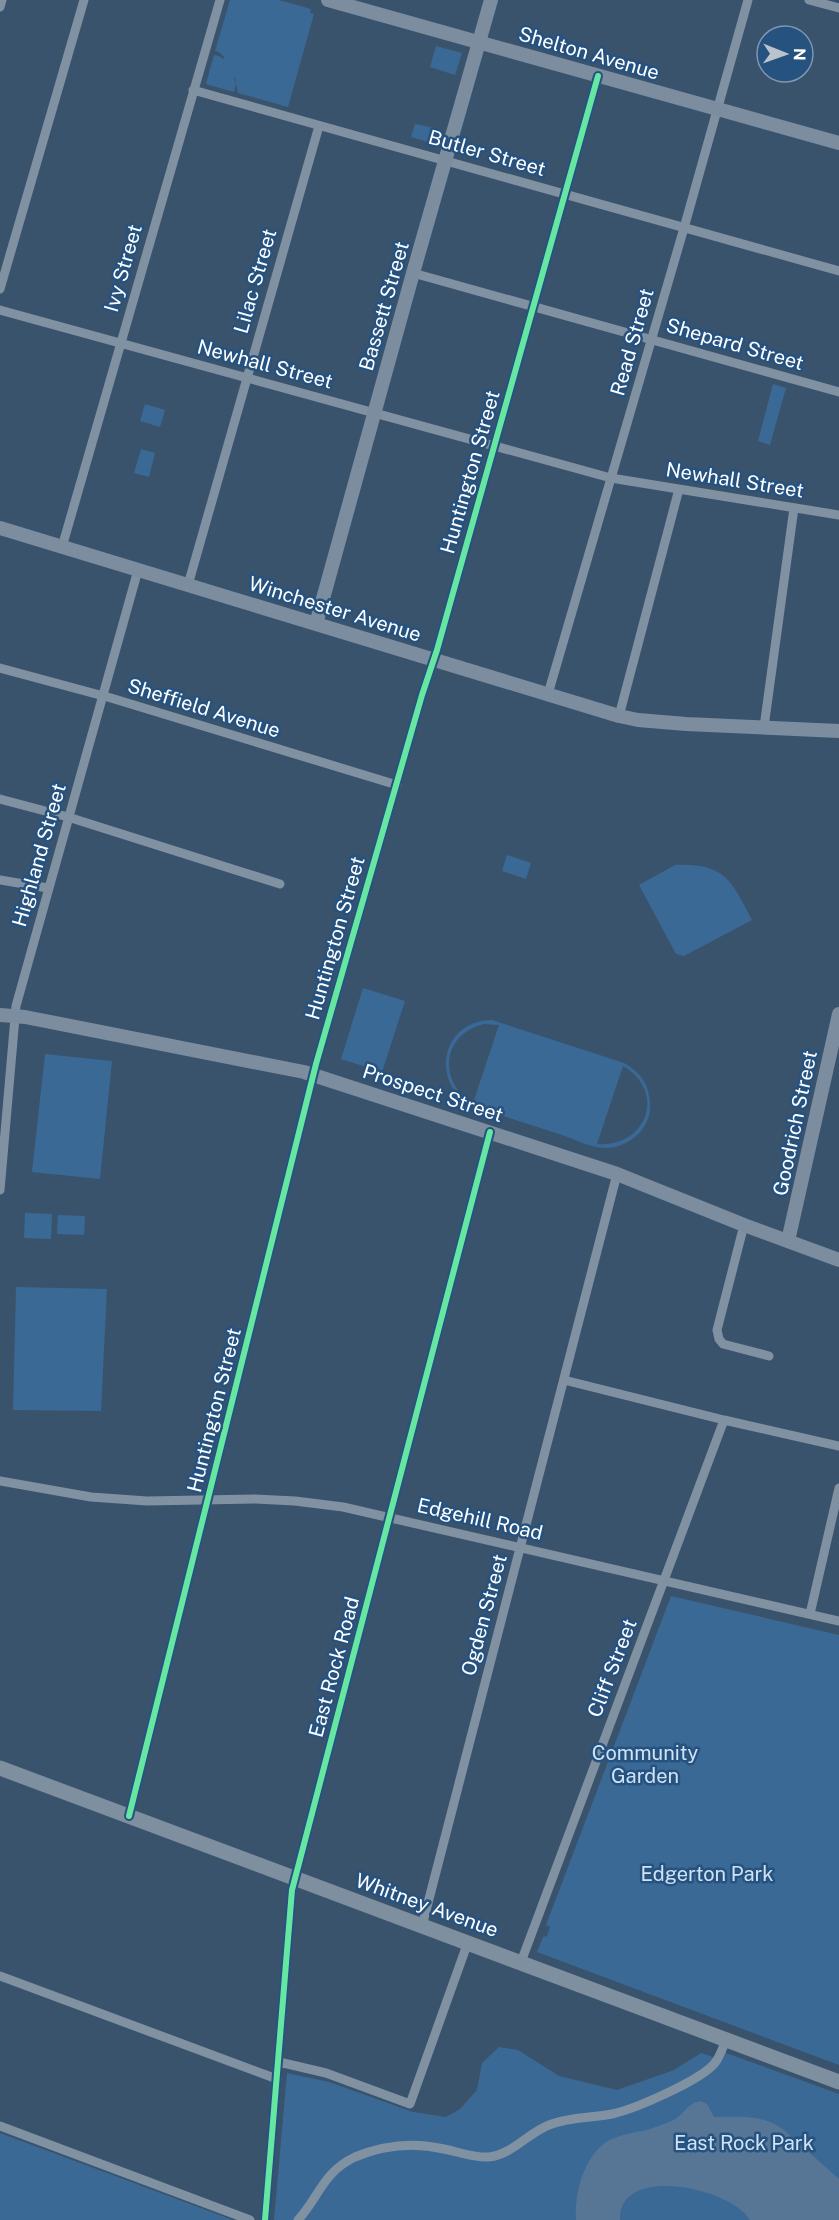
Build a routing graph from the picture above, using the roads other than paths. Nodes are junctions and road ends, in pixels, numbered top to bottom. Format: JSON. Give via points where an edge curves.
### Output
{"nodes":[{"id":1,"x":2,"y":0,"type":"edge"},
{"id":2,"x":84,"y":0,"type":"edge"},
{"id":3,"x":220,"y":0,"type":"edge"},
{"id":4,"x":328,"y":0,"type":"edge"},
{"id":5,"x":491,"y":0,"type":"edge"},
{"id":6,"x":748,"y":0,"type":"edge"},
{"id":7,"x":809,"y":0,"type":"edge"},
{"id":8,"x":354,"y":3,"type":"edge"},
{"id":9,"x":0,"y":7,"type":"edge"},
{"id":10,"x":839,"y":9,"type":"edge"},
{"id":11,"x":480,"y":43,"type":"junction"},
{"id":12,"x":598,"y":76,"type":"junction"},
{"id":13,"x":193,"y":90,"type":"junction"},
{"id":14,"x":718,"y":109,"type":"junction"},
{"id":15,"x":319,"y":126,"type":"junction"},
{"id":16,"x":839,"y":143,"type":"edge"},
{"id":17,"x":446,"y":160,"type":"junction"},
{"id":18,"x":564,"y":195,"type":"junction"},
{"id":19,"x":684,"y":228,"type":"junction"},
{"id":20,"x":839,"y":271,"type":"edge"},
{"id":21,"x":413,"y":273,"type":"junction"},
{"id":22,"x":0,"y":289,"type":"edge"},
{"id":23,"x":534,"y":306,"type":"junction"},
{"id":24,"x":0,"y":310,"type":"edge"},
{"id":25,"x":652,"y":339,"type":"junction"},
{"id":26,"x":120,"y":343,"type":"junction"},
{"id":27,"x":246,"y":378,"type":"junction"},
{"id":28,"x":839,"y":392,"type":"edge"},
{"id":29,"x":375,"y":413,"type":"junction"},
{"id":30,"x":495,"y":447,"type":"junction"},
{"id":31,"x":611,"y":478,"type":"junction"},
{"id":32,"x":679,"y":489,"type":"junction"},
{"id":33,"x":794,"y":508,"type":"junction"},
{"id":34,"x":839,"y":515,"type":"edge"},
{"id":35,"x":0,"y":528,"type":"edge"},
{"id":36,"x":62,"y":547,"type":"junction"},
{"id":37,"x":138,"y":570,"type":"junction"},
{"id":38,"x":188,"y":585,"type":"junction"},
{"id":39,"x":316,"y":624,"type":"junction"},
{"id":40,"x":434,"y":659,"type":"junction"},
{"id":41,"x":0,"y":668,"type":"edge"},
{"id":42,"x":548,"y":694,"type":"junction"},
{"id":43,"x":102,"y":696,"type":"junction"},
{"id":44,"x":619,"y":716,"type":"junction"},
{"id":45,"x":764,"y":727,"type":"junction"},
{"id":46,"x":839,"y":731,"type":"edge"},
{"id":47,"x":397,"y":785,"type":"junction"},
{"id":48,"x":0,"y":799,"type":"edge"},
{"id":49,"x":68,"y":817,"type":"junction"},
{"id":50,"x":0,"y":880,"type":"edge"},
{"id":51,"x":280,"y":884,"type":"dead end"},
{"id":52,"x":48,"y":888,"type":"junction"},
{"id":53,"x":839,"y":1014,"type":"edge"},
{"id":54,"x":0,"y":1015,"type":"edge"},
{"id":55,"x":15,"y":1016,"type":"junction"},
{"id":56,"x":313,"y":1076,"type":"junction"},
{"id":57,"x":490,"y":1132,"type":"junction"},
{"id":58,"x":617,"y":1174,"type":"junction"},
{"id":59,"x":0,"y":1190,"type":"edge"},
{"id":60,"x":744,"y":1225,"type":"junction"},
{"id":61,"x":788,"y":1241,"type":"junction"},
{"id":62,"x":839,"y":1260,"type":"edge"},
{"id":63,"x":769,"y":1356,"type":"dead end"},
{"id":64,"x":564,"y":1380,"type":"junction"},
{"id":65,"x":724,"y":1420,"type":"junction"},
{"id":66,"x":839,"y":1446,"type":"edge"},
{"id":67,"x":0,"y":1481,"type":"edge"},
{"id":68,"x":839,"y":1488,"type":"edge"},
{"id":69,"x":208,"y":1500,"type":"junction"},
{"id":70,"x":390,"y":1517,"type":"junction"},
{"id":71,"x":520,"y":1547,"type":"junction"},
{"id":72,"x":663,"y":1580,"type":"junction"},
{"id":73,"x":810,"y":1614,"type":"junction"},
{"id":74,"x":839,"y":1621,"type":"edge"},
{"id":75,"x":0,"y":1768,"type":"edge"},
{"id":76,"x":129,"y":1816,"type":"junction"},
{"id":77,"x":295,"y":1880,"type":"junction"},
{"id":78,"x":422,"y":1926,"type":"junction"},
{"id":79,"x":468,"y":1941,"type":"junction"},
{"id":80,"x":521,"y":1962,"type":"junction"},
{"id":81,"x":0,"y":1976,"type":"edge"},
{"id":82,"x":726,"y":2039,"type":"junction"},
{"id":83,"x":279,"y":2062,"type":"junction"},
{"id":84,"x":277,"y":2079,"type":"junction"},
{"id":85,"x":839,"y":2082,"type":"edge"},
{"id":86,"x":0,"y":2126,"type":"edge"},
{"id":87,"x":250,"y":2220,"type":"edge"},
{"id":88,"x":265,"y":2220,"type":"edge"},
{"id":89,"x":297,"y":2220,"type":"edge"}],
"edges":[{"from":1,"to":9,"type":"street"},
{"from":2,"to":22,"type":"street"},
{"from":3,"to":13,"type":"street","name":"Ivy Street"},
{"from":4,"to":8,"type":"street","name":"Shelton Avenue"},
{"from":5,"to":11,"type":"street","name":"Bassett Street"},
{"from":6,"to":14,"type":"street","name":"Read Street"},
{"from":7,"to":10,"type":"street"},
{"from":8,"to":11,"type":"street","name":"Shelton Avenue"},
{"from":11,"to":12,"type":"street","name":"Shelton Avenue"},
{"from":11,"to":17,"type":"street","name":"Bassett Street"},
{"from":12,"to":14,"type":"street","name":"Shelton Avenue"},
{"from":12,"to":18,"type":"street","name":"Huntington Street"},
{"from":13,"to":15,"type":"street","name":"Butler Street"},
{"from":13,"to":26,"type":"street","name":"Ivy Street"},
{"from":14,"to":16,"type":"street","name":"Shelton Avenue"},
{"from":14,"to":19,"type":"street","name":"Read Street"},
{"from":15,"to":17,"type":"street","name":"Butler Street"},
{"from":15,"to":27,"type":"street","name":"Lilac Street"},
{"from":17,"to":18,"type":"street","name":"Butler Street"},
{"from":17,"to":21,"type":"street","name":"Bassett Street"},
{"from":18,"to":19,"type":"street","name":"Butler Street"},
{"from":18,"to":23,"type":"street","name":"Huntington Street"},
{"from":19,"to":20,"type":"street","name":"Butler Street"},
{"from":19,"to":25,"type":"street","name":"Read Street"},
{"from":21,"to":23,"type":"street","name":"Shepard Street"},
{"from":21,"to":29,"type":"street","name":"Bassett Street"},
{"from":23,"to":25,"type":"street","name":"Shepard Street"},
{"from":23,"to":30,"type":"street","name":"Huntington Street"},
{"from":24,"to":26,"type":"street","name":"Newhall Street"},
{"from":25,"to":28,"type":"street","name":"Shepard Street"},
{"from":25,"to":31,"type":"street","name":"Read Street"},
{"from":26,"to":27,"type":"street","name":"Newhall Street"},
{"from":26,"to":36,"type":"street","name":"Ivy Street"},
{"from":27,"to":29,"type":"street","name":"Newhall Street"},
{"from":27,"to":38,"type":"street","name":"Lilac Street"},
{"from":29,"to":30,"type":"street","name":"Newhall Street"},
{"from":29,"to":39,"type":"street","name":"Bassett Street"},
{"from":30,"to":31,"type":"street","name":"Newhall Street"},
{"from":30,"to":40,"type":"street","name":"Huntington Street"},
{"from":31,"to":32,"type":"street","name":"Newhall Street"},
{"from":31,"to":42,"type":"street","name":"Read Street"},
{"from":32,"to":33,"type":"street","name":"Newhall Street"},
{"from":32,"to":44,"type":"street"},
{"from":33,"to":34,"type":"street","name":"Newhall Street"},
{"from":33,"to":45,"type":"street"},
{"from":35,"to":36,"type":"street","name":"Winchester Avenue"},
{"from":36,"to":37,"type":"street","name":"Winchester Avenue"},
{"from":37,"to":38,"type":"street","name":"Winchester Avenue"},
{"from":37,"to":43,"type":"street","name":"Highland Street"},
{"from":38,"to":39,"type":"street","name":"Winchester Avenue"},
{"from":39,"to":40,"type":"street","name":"Winchester Avenue"},
{"from":40,"to":42,"type":"street","name":"Winchester Avenue"},
{"from":40,"to":47,"type":"street","name":"Huntington Street"},
{"from":41,"to":43,"type":"street","name":"Sheffield Avenue"},
{"from":42,"to":44,"type":"street","name":"Winchester Avenue"},
{"from":43,"to":47,"type":"street","name":"Sheffield Avenue"},
{"from":43,"to":49,"type":"street","name":"Highland Street"},
{"from":44,"to":45,"type":"street","name":"Winchester Avenue","via":[[656,722]]},
{"from":45,"to":46,"type":"street","name":"Winchester Avenue"},
{"from":47,"to":56,"type":"street","name":"Huntington Street"},
{"from":48,"to":49,"type":"street"},
{"from":49,"to":51,"type":"street"},
{"from":49,"to":52,"type":"street","name":"Highland Street"},
{"from":50,"to":52,"type":"street"},
{"from":52,"to":55,"type":"street","name":"Highland Street"},
{"from":53,"to":61,"type":"street","name":"Goodrich Street"},
{"from":54,"to":55,"type":"street","name":"Prospect Street"},
{"from":55,"to":56,"type":"street","name":"Prospect Street"},
{"from":55,"to":59,"type":"street","name":"Highland Street"},
{"from":56,"to":57,"type":"street","name":"Prospect Street"},
{"from":56,"to":69,"type":"street","name":"Huntington Street"},
{"from":57,"to":58,"type":"street","name":"Prospect Street"},
{"from":57,"to":70,"type":"street","name":"East Rock Road"},
{"from":58,"to":60,"type":"street","name":"Prospect Street"},
{"from":58,"to":64,"type":"street","name":"Ogden Street"},
{"from":60,"to":61,"type":"street","name":"Prospect Street"},
{"from":60,"to":63,"type":"street","via":[[717,1330],[723,1344]]},
{"from":61,"to":62,"type":"street","name":"Prospect Street"},
{"from":64,"to":65,"type":"street"},
{"from":64,"to":71,"type":"street","name":"Ogden Street"},
{"from":65,"to":66,"type":"street"},
{"from":65,"to":72,"type":"street","name":"Cliff Street"},
{"from":67,"to":69,"type":"street","name":"Edgehill Road","via":[[91,1497]]},
{"from":68,"to":73,"type":"street"},
{"from":69,"to":70,"type":"street","name":"Edgehill Road","via":[[295,1501]]},
{"from":69,"to":76,"type":"street","name":"Huntington Street"},
{"from":70,"to":71,"type":"street","name":"Edgehill Road"},
{"from":70,"to":77,"type":"street","name":"East Rock Road"},
{"from":71,"to":72,"type":"street","name":"Edgehill Road"},
{"from":71,"to":78,"type":"street","name":"Ogden Street"},
{"from":72,"to":73,"type":"street","name":"Edgehill Road"},
{"from":72,"to":80,"type":"street","name":"Cliff Street"},
{"from":73,"to":74,"type":"street","name":"Edgehill Road"},
{"from":75,"to":76,"type":"main road","name":"Whitney Avenue"},
{"from":76,"to":77,"type":"main road","name":"Whitney Avenue"},
{"from":77,"to":78,"type":"main road","name":"Whitney Avenue"},
{"from":77,"to":83,"type":"street","name":"East Rock Road"},
{"from":78,"to":79,"type":"main road","name":"Whitney Avenue"},
{"from":79,"to":80,"type":"main road","name":"Whitney Avenue"},
{"from":79,"to":83,"type":"street","via":[[410,2104],[326,2073]]},
{"from":80,"to":82,"type":"main road","name":"Whitney Avenue"},
{"from":81,"to":84,"type":"street"},
{"from":82,"to":85,"type":"main road","name":"Whitney Avenue"},
{"from":82,"to":89,"type":"street","via":[[714,2064],[675,2088],[622,2111],[547,2125],[495,2156],[406,2145],[380,2148],[356,2157],[329,2176]]},
{"from":83,"to":84,"type":"street","name":"East Rock Road"},
{"from":84,"to":88,"type":"street","name":"East Rock Road"},
{"from":86,"to":87,"type":"street"}]}
